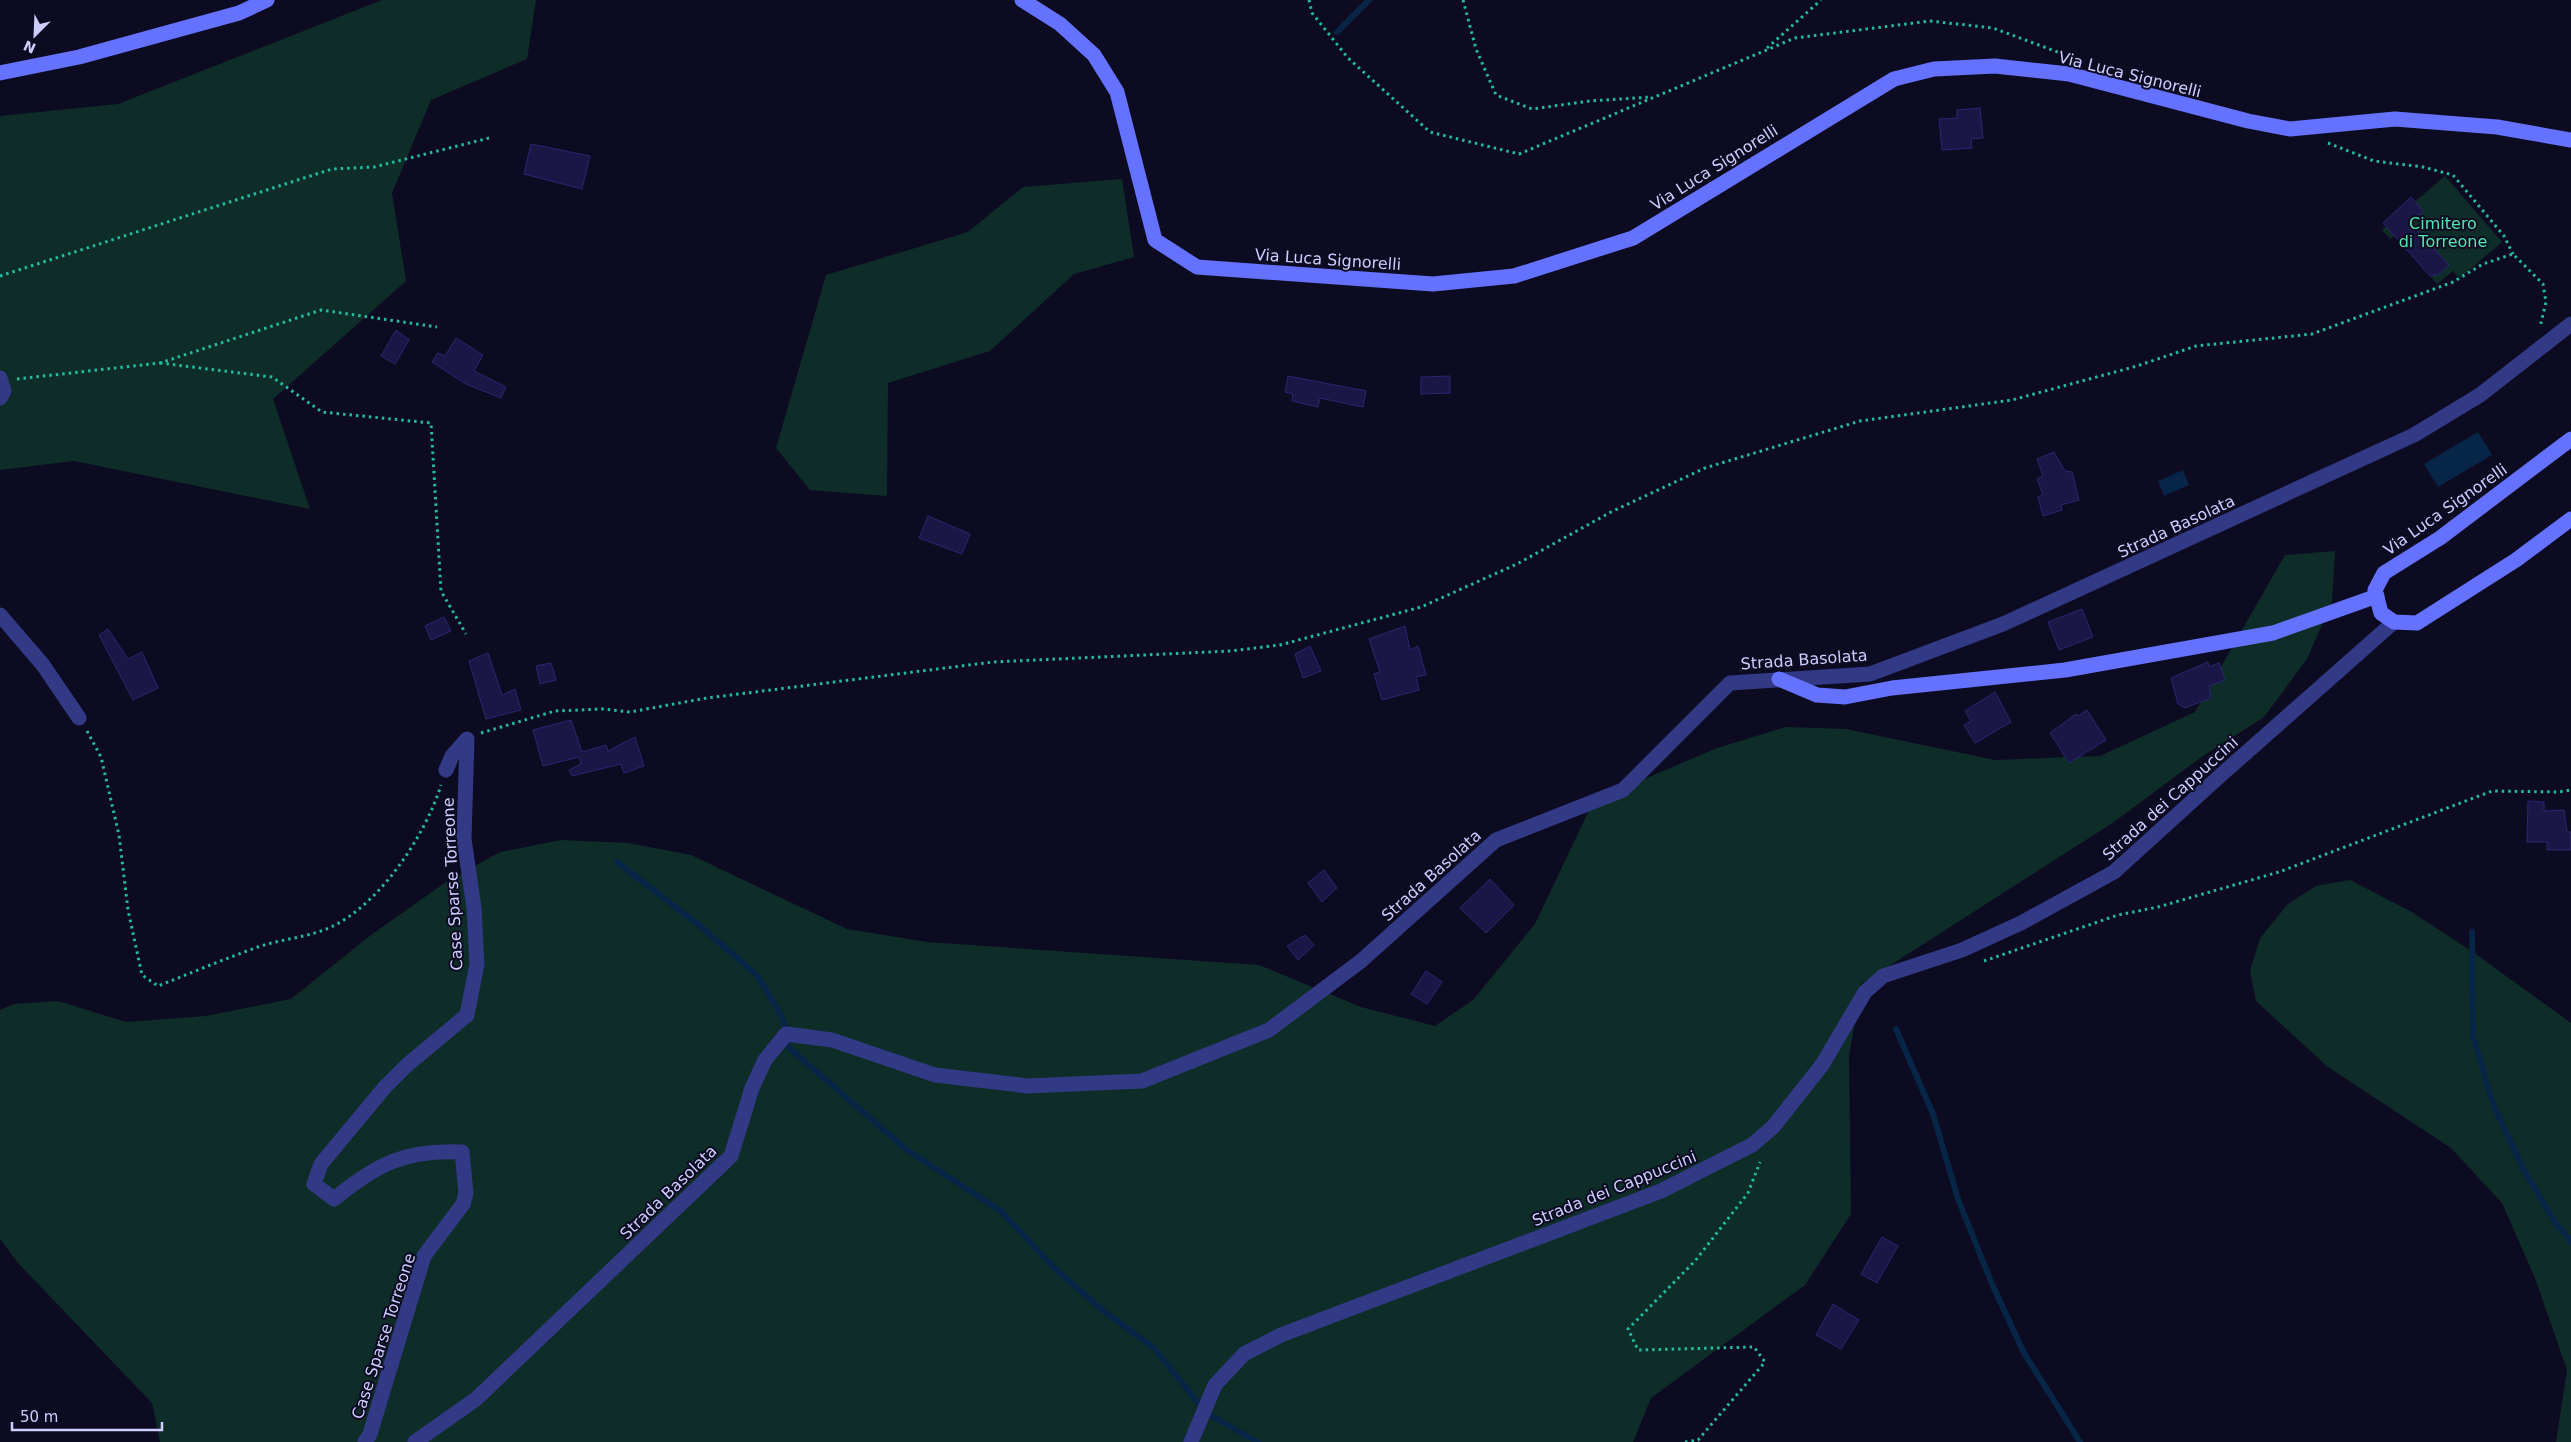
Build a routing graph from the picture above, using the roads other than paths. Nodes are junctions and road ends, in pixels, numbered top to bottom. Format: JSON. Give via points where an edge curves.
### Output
{"nodes":[{"id":1,"x":267,"y":0,"type":"edge"},
{"id":2,"x":1022,"y":0,"type":"edge"},
{"id":3,"x":0,"y":73,"type":"edge"},
{"id":4,"x":2571,"y":140,"type":"edge"},
{"id":5,"x":2571,"y":324,"type":"edge"},
{"id":6,"x":1,"y":379,"type":"edge"},
{"id":7,"x":0,"y":398,"type":"edge"},
{"id":8,"x":2571,"y":439,"type":"edge"},
{"id":9,"x":2571,"y":519,"type":"edge"},
{"id":10,"x":2377,"y":596,"type":"junction"},
{"id":11,"x":0,"y":615,"type":"edge"},
{"id":12,"x":2394,"y":622,"type":"junction"},
{"id":13,"x":1779,"y":679,"type":"junction"},
{"id":14,"x":80,"y":718,"type":"road end"},
{"id":15,"x":446,"y":770,"type":"road end"},
{"id":16,"x":365,"y":1442,"type":"edge"},
{"id":17,"x":415,"y":1442,"type":"edge"},
{"id":18,"x":1191,"y":1442,"type":"edge"}],
"edges":[{"from":1,"to":3,"type":"main road","via":[[239,13],[79,57]]},
{"from":2,"to":4,"type":"main road","name":"Via Luca Signorelli","via":[[1060,24],[1094,55],[1117,92],[1155,240],[1197,267],[1433,284],[1514,276],[1633,238],[1894,78],[1934,68],[1995,66],[2069,74],[2248,121],[2290,128],[2395,119],[2497,126]]},
{"from":5,"to":13,"type":"street","name":"Strada Basolata","via":[[2480,395],[2414,435],[2003,624],[1870,674]]},
{"from":6,"to":7,"type":"street","via":[[4,391]]},
{"from":8,"to":10,"type":"main road","name":"Via Luca Signorelli","via":[[2440,538],[2384,573],[2375,590]]},
{"from":9,"to":12,"type":"main road","via":[[2516,560],[2417,623]]},
{"from":10,"to":12,"type":"main road","via":[[2381,613]]},
{"from":10,"to":13,"type":"main road","via":[[2273,633],[2065,670],[1892,688],[1846,696],[1817,695]]},
{"from":11,"to":14,"type":"street","via":[[43,665]]},
{"from":12,"to":18,"type":"street","name":"Strada dei Cappuccini","via":[[2114,872],[2021,924],[1962,950],[1883,976],[1865,992],[1822,1065],[1772,1127],[1752,1145],[1661,1191],[1281,1335],[1244,1354],[1215,1385]]},
{"from":13,"to":17,"type":"street","name":"Strada Basolata","via":[[1730,683],[1623,790],[1496,840],[1361,961],[1269,1030],[1142,1081],[1028,1086],[935,1075],[832,1040],[786,1034],[766,1060],[752,1088],[731,1156],[476,1399]]},
{"from":15,"to":16,"type":"street","name":"Case Sparse Torreone","via":[[452,756],[466,739],[464,839],[474,908],[477,964],[467,1015],[385,1087],[321,1164],[314,1184],[334,1199],[391,1161],[432,1150],[462,1152],[466,1193],[463,1204],[424,1256]]}]}
